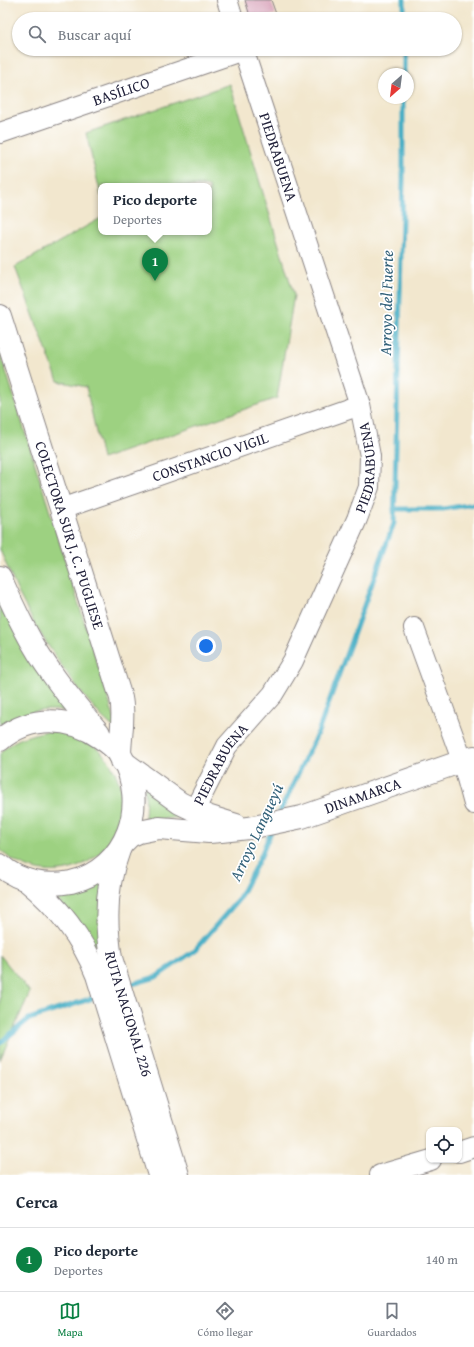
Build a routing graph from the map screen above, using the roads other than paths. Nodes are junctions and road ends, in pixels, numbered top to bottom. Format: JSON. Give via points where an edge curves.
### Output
{"nodes":[{"id":1,"x":227,"y":0,"type":"edge"},
{"id":2,"x":231,"y":12,"type":"edge"},
{"id":3,"x":223,"y":56,"type":"edge"},
{"id":4,"x":245,"y":56,"type":"edge"},
{"id":5,"x":0,"y":133,"type":"edge"},
{"id":6,"x":0,"y":316,"type":"edge"},
{"id":7,"x":360,"y":405,"type":"junction"},
{"id":8,"x":61,"y":509,"type":"junction"},
{"id":9,"x":0,"y":577,"type":"edge"},
{"id":10,"x":414,"y":628,"type":"dead end"},
{"id":11,"x":0,"y":740,"type":"edge"},
{"id":12,"x":116,"y":753,"type":"junction"},
{"id":13,"x":468,"y":758,"type":"edge"},
{"id":14,"x":474,"y":804,"type":"edge"},
{"id":15,"x":194,"y":811,"type":"junction"},
{"id":16,"x":249,"y":828,"type":"junction"},
{"id":17,"x":122,"y":845,"type":"junction"},
{"id":18,"x":0,"y":865,"type":"edge"},
{"id":19,"x":15,"y":878,"type":"edge"},
{"id":20,"x":105,"y":971,"type":"junction"},
{"id":21,"x":117,"y":1007,"type":"junction"},
{"id":22,"x":474,"y":1147,"type":"edge"},
{"id":23,"x":462,"y":1151,"type":"edge"},
{"id":24,"x":426,"y":1161,"type":"edge"},
{"id":25,"x":159,"y":1175,"type":"edge"},
{"id":26,"x":178,"y":1175,"type":"edge"},
{"id":27,"x":380,"y":1175,"type":"edge"}],
"edges":[{"from":1,"to":2,"type":"street"},
{"from":3,"to":5,"type":"street","name":"BASÍLICO"},
{"from":4,"to":7,"type":"street","name":"PIEDRABUENA"},
{"from":6,"to":8,"type":"main road","name":"COLECTORA SUR J. C. PUGLIESE"},
{"from":7,"to":8,"type":"street","name":"CONSTANCIO VIGIL"},
{"from":7,"to":15,"type":"street","name":"PIEDRABUENA","via":[[370,456],[369,487],[357,519],[293,661],[273,694],[227,746]]},
{"from":8,"to":12,"type":"main road","name":"COLECTORA SUR J. C. PUGLIESE","via":[[121,698],[124,717]]},
{"from":9,"to":12,"type":"main road","name":"RUTA NACIONAL 226","via":[[36,650],[68,695]]},
{"from":10,"to":13,"type":"street"},
{"from":11,"to":12,"type":"main road","name":"RUTA NACIONAL 226","via":[[27,725],[48,721],[69,723],[89,730]]},
{"from":12,"to":15,"type":"main road","via":[[175,800]]},
{"from":12,"to":17,"type":"main road","name":"RUTA NACIONAL 226","via":[[130,776],[133,793],[131,826]]},
{"from":13,"to":14,"type":"street"},
{"from":13,"to":16,"type":"main road","name":"DINAMARCA","via":[[302,817]]},
{"from":15,"to":16,"type":"main road"},
{"from":16,"to":17,"type":"main road","name":"DINAMARCA","via":[[209,832],[159,828],[130,836]]},
{"from":17,"to":19,"type":"main road","name":"RUTA NACIONAL 226","via":[[108,862],[94,873],[78,880],[61,884],[43,884]]},
{"from":17,"to":20,"type":"main road","name":"RUTA NACIONAL 226","via":[[111,878]]},
{"from":18,"to":19,"type":"main road","name":"RUTA NACIONAL 226"},
{"from":19,"to":20,"type":"main road","name":"RUTA NACIONAL 226","via":[[41,892],[71,927],[87,952]]},
{"from":20,"to":21,"type":"main road","name":"RUTA NACIONAL 226"},
{"from":21,"to":25,"type":"main road","name":"RUTA NACIONAL 226"},
{"from":21,"to":26,"type":"main road","name":"RUTA NACIONAL 226"},
{"from":22,"to":23,"type":"street"},
{"from":24,"to":27,"type":"street"}]}
